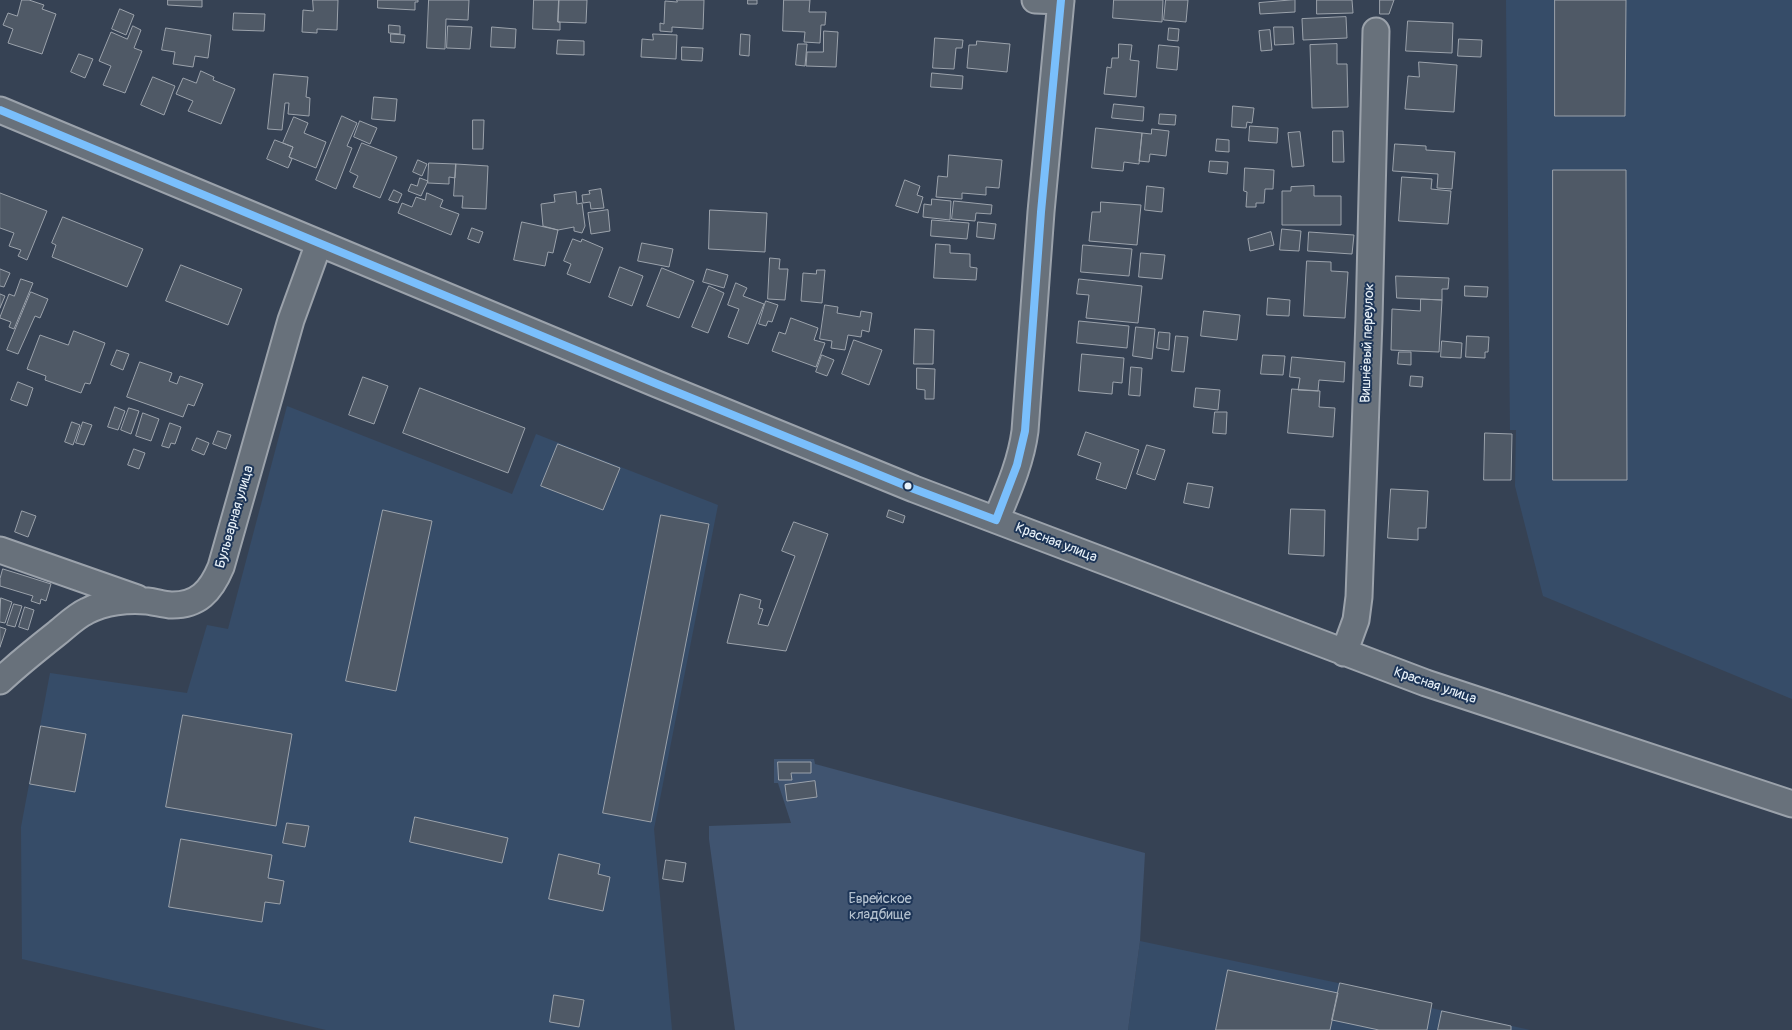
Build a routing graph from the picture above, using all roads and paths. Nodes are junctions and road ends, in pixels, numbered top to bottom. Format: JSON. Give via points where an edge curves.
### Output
{"nodes":[{"id":1,"x":1036,"y":0,"type":"edge"},
{"id":2,"x":1061,"y":1,"type":"edge"},
{"id":3,"x":1376,"y":31,"type":"dead end"},
{"id":4,"x":0,"y":110,"type":"edge"},
{"id":5,"x":319,"y":243,"type":"junction"},
{"id":6,"x":996,"y":520,"type":"junction"},
{"id":7,"x":0,"y":550,"type":"edge"},
{"id":8,"x":146,"y":601,"type":"junction"},
{"id":9,"x":1344,"y":653,"type":"junction"},
{"id":10,"x":0,"y":681,"type":"edge"},
{"id":11,"x":1792,"y":804,"type":"edge"}],
"edges":[{"from":1,"to":2,"type":"street"},
{"from":2,"to":6,"type":"street","via":[[1023,448]]},
{"from":3,"to":9,"type":"street","name":"Вишнёвый переулок","via":[[1359,597],[1356,620]]},
{"from":4,"to":5,"type":"street","name":"Красная улица"},
{"from":5,"to":6,"type":"street","name":"Красная улица","via":[[657,384]]},
{"from":5,"to":8,"type":"street","name":"Бульварная улица","via":[[291,320],[216,581],[207,593],[184,604]]},
{"from":6,"to":9,"type":"street","name":"Красная улица"},
{"from":7,"to":8,"type":"street"},
{"from":8,"to":10,"type":"street","name":"Бульварная улица","via":[[102,605],[86,611]]},
{"from":9,"to":11,"type":"street","name":"Красная улица"}]}
